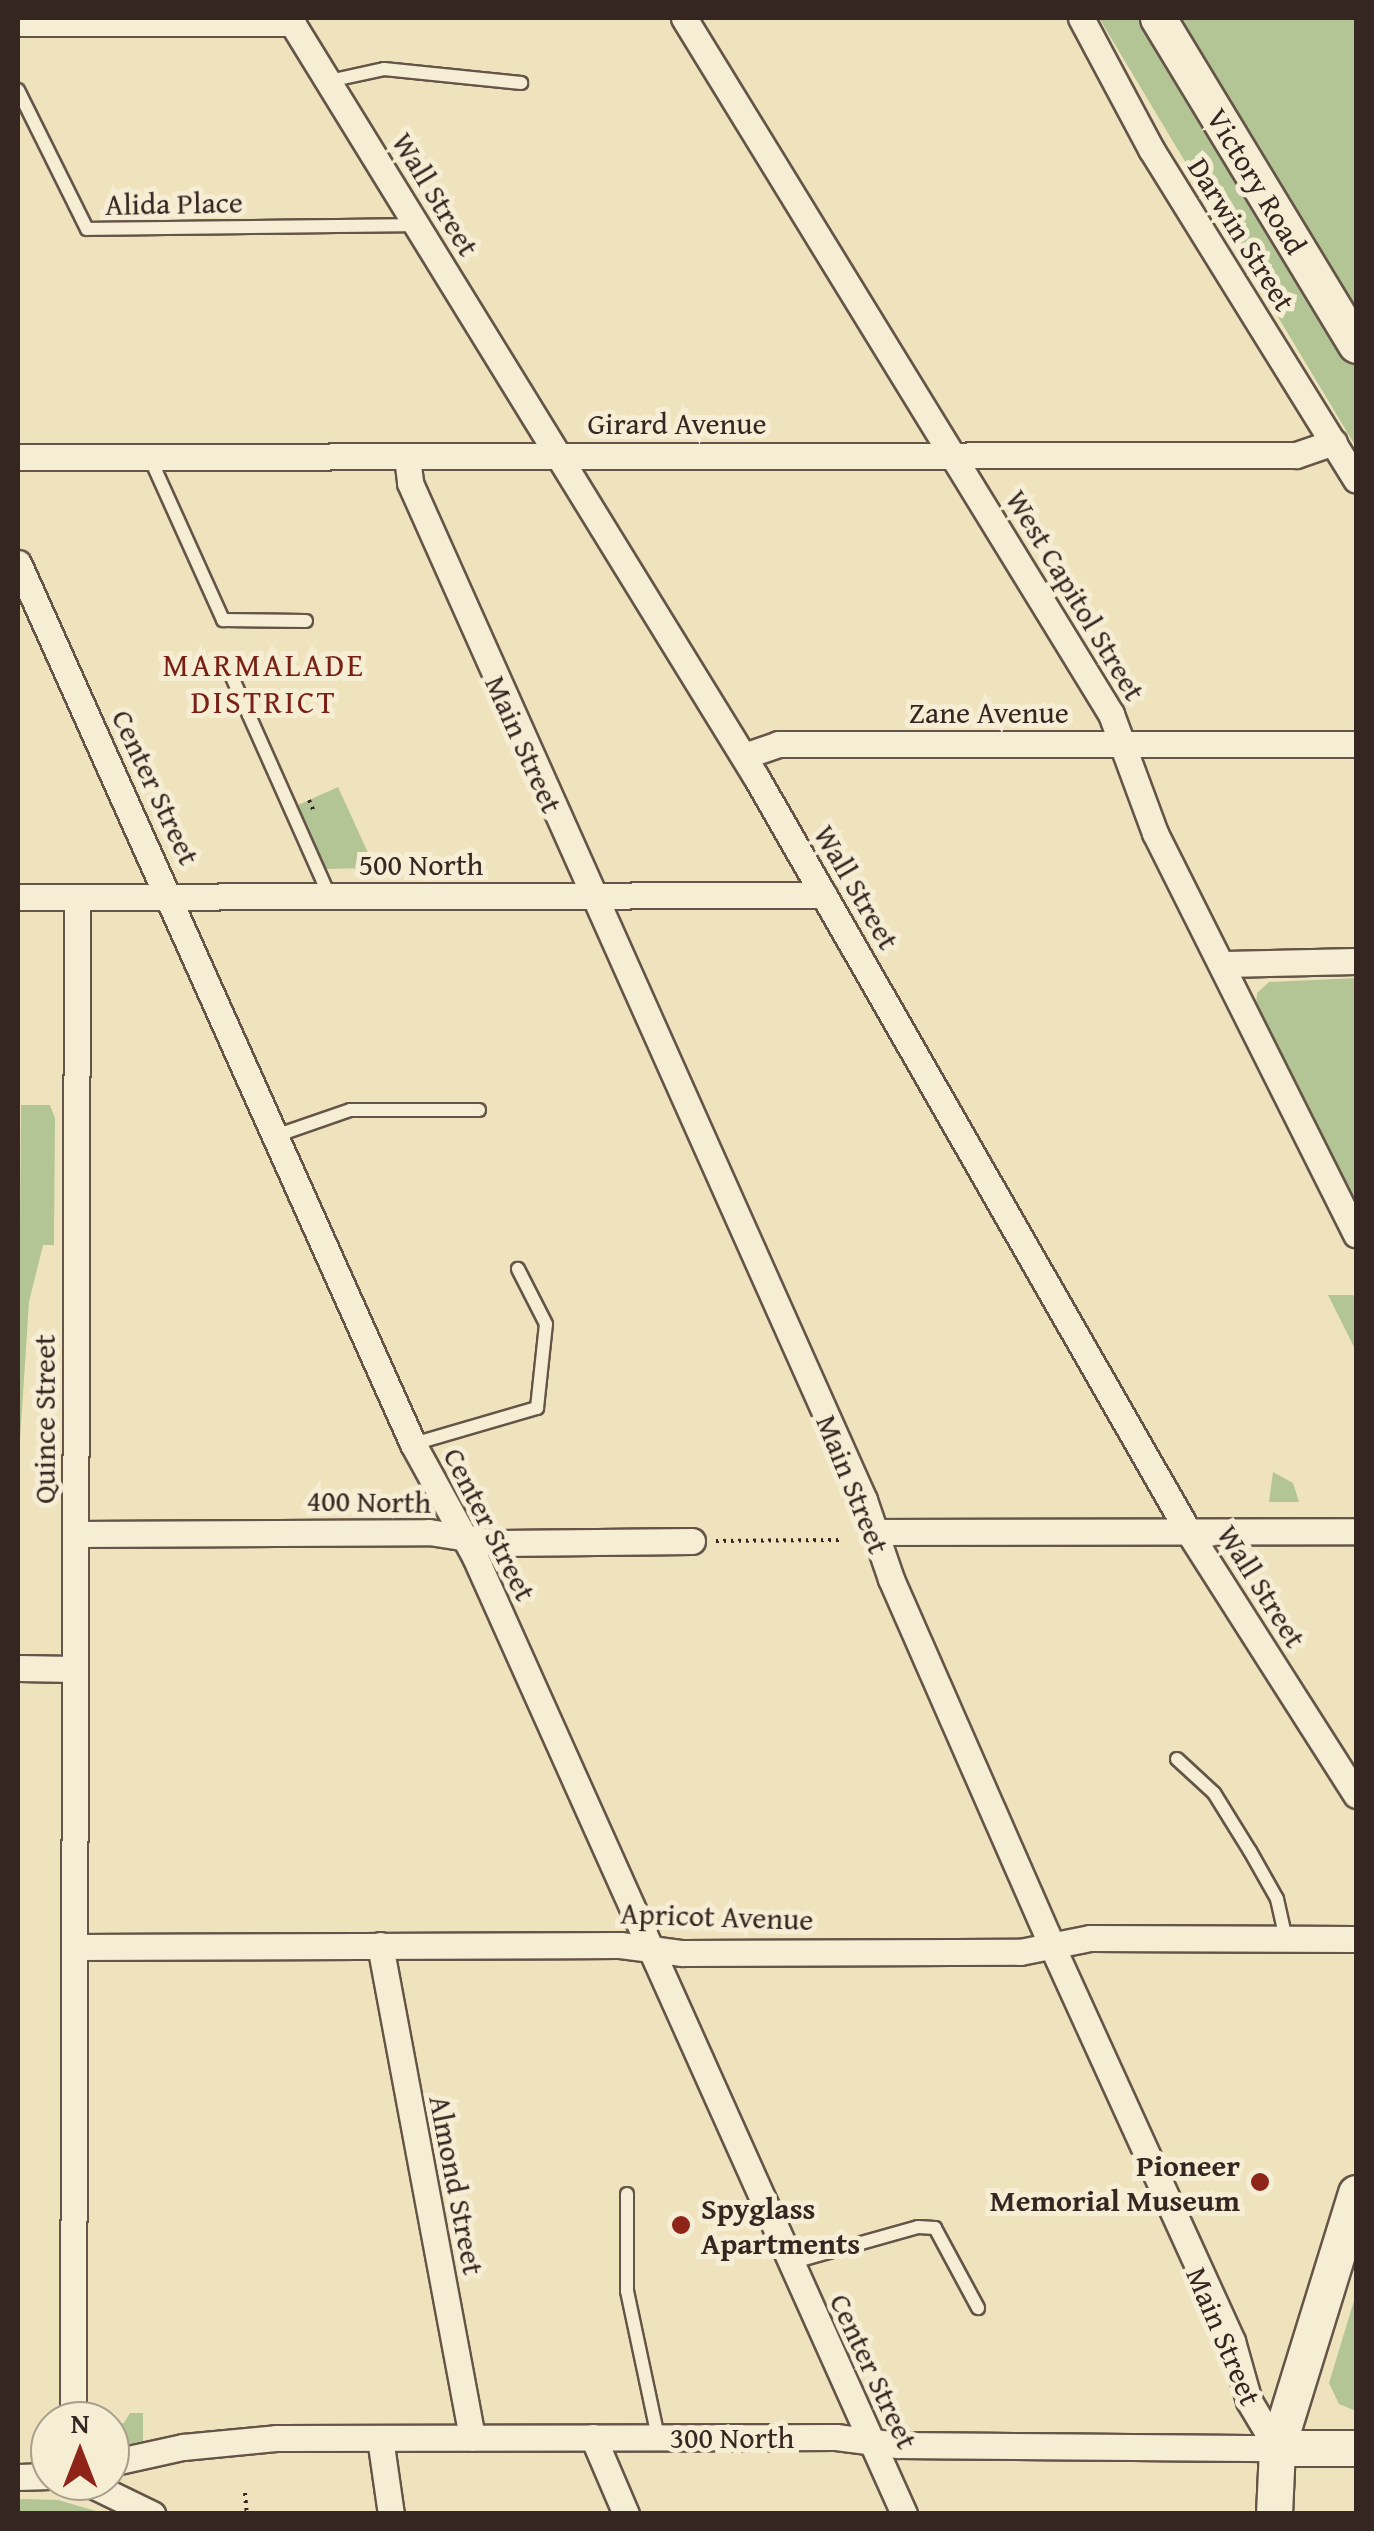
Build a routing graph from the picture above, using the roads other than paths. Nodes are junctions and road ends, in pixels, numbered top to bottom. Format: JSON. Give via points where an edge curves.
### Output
{"nodes":[{"id":1,"x":684,"y":18,"type":"edge"},
{"id":2,"x":1080,"y":18,"type":"edge"},
{"id":3,"x":1158,"y":18,"type":"edge"},
{"id":4,"x":291,"y":20,"type":"edge"},
{"id":5,"x":18,"y":24,"type":"edge"},
{"id":6,"x":329,"y":81,"type":"junction"},
{"id":7,"x":522,"y":83,"type":"dead end"},
{"id":8,"x":18,"y":90,"type":"edge"},
{"id":9,"x":417,"y":225,"type":"junction"},
{"id":10,"x":1356,"y":345,"type":"edge"},
{"id":11,"x":1334,"y":442,"type":"junction"},
{"id":12,"x":558,"y":455,"type":"junction"},
{"id":13,"x":954,"y":456,"type":"junction"},
{"id":14,"x":18,"y":457,"type":"edge"},
{"id":15,"x":407,"y":457,"type":"junction"},
{"id":16,"x":150,"y":458,"type":"junction"},
{"id":17,"x":1356,"y":480,"type":"edge"},
{"id":18,"x":18,"y":563,"type":"edge"},
{"id":19,"x":306,"y":621,"type":"dead end"},
{"id":20,"x":232,"y":677,"type":"dead end"},
{"id":21,"x":1124,"y":744,"type":"junction"},
{"id":22,"x":1356,"y":744,"type":"edge"},
{"id":23,"x":744,"y":756,"type":"junction"},
{"id":24,"x":330,"y":896,"type":"junction"},
{"id":25,"x":594,"y":896,"type":"junction"},
{"id":26,"x":824,"y":896,"type":"junction"},
{"id":27,"x":18,"y":897,"type":"edge"},
{"id":28,"x":78,"y":897,"type":"junction"},
{"id":29,"x":171,"y":897,"type":"junction"},
{"id":30,"x":1356,"y":961,"type":"edge"},
{"id":31,"x":1225,"y":964,"type":"junction"},
{"id":32,"x":479,"y":1110,"type":"dead end"},
{"id":33,"x":278,"y":1136,"type":"junction"},
{"id":34,"x":1356,"y":1234,"type":"edge"},
{"id":35,"x":518,"y":1268,"type":"dead end"},
{"id":36,"x":413,"y":1444,"type":"junction"},
{"id":37,"x":1188,"y":1531,"type":"junction"},
{"id":38,"x":1356,"y":1531,"type":"edge"},
{"id":39,"x":874,"y":1532,"type":"junction"},
{"id":40,"x":76,"y":1534,"type":"junction"},
{"id":41,"x":462,"y":1537,"type":"junction"},
{"id":42,"x":692,"y":1541,"type":"road end"},
{"id":43,"x":18,"y":1668,"type":"edge"},
{"id":44,"x":74,"y":1668,"type":"junction"},
{"id":45,"x":1176,"y":1759,"type":"dead end"},
{"id":46,"x":1356,"y":1795,"type":"edge"},
{"id":47,"x":1286,"y":1939,"type":"junction"},
{"id":48,"x":1356,"y":1939,"type":"edge"},
{"id":49,"x":380,"y":1945,"type":"junction"},
{"id":50,"x":1052,"y":1946,"type":"junction"},
{"id":51,"x":74,"y":1947,"type":"junction"},
{"id":52,"x":650,"y":1950,"type":"junction"},
{"id":53,"x":1356,"y":2193,"type":"edge"},
{"id":54,"x":627,"y":2194,"type":"dead end"},
{"id":55,"x":788,"y":2264,"type":"junction"},
{"id":56,"x":978,"y":2308,"type":"dead end"},
{"id":57,"x":73,"y":2401,"type":"edge"},
{"id":58,"x":472,"y":2437,"type":"junction"},
{"id":59,"x":593,"y":2437,"type":"junction"},
{"id":60,"x":658,"y":2437,"type":"junction"},
{"id":61,"x":380,"y":2438,"type":"junction"},
{"id":62,"x":869,"y":2441,"type":"junction"},
{"id":63,"x":1278,"y":2448,"type":"junction"},
{"id":64,"x":1356,"y":2448,"type":"edge"},
{"id":65,"x":130,"y":2459,"type":"edge"},
{"id":66,"x":110,"y":2504,"type":"edge"},
{"id":67,"x":152,"y":2514,"type":"edge"},
{"id":68,"x":391,"y":2514,"type":"edge"},
{"id":69,"x":626,"y":2514,"type":"edge"},
{"id":70,"x":904,"y":2514,"type":"edge"},
{"id":71,"x":1274,"y":2514,"type":"edge"}],
"edges":[{"from":1,"to":13,"type":"street","name":"West Capitol Street"},
{"from":2,"to":11,"type":"street","name":"Darwin Street","via":[[1151,149]]},
{"from":3,"to":10,"type":"main road","name":"Victory Road"},
{"from":4,"to":5,"type":"street"},
{"from":4,"to":6,"type":"street","name":"Wall Street"},
{"from":6,"to":7,"type":"lane","via":[[384,68]]},
{"from":6,"to":9,"type":"street","name":"Wall Street"},
{"from":8,"to":9,"type":"lane","name":"Alida Place","via":[[87,228]]},
{"from":9,"to":12,"type":"street","name":"Wall Street"},
{"from":11,"to":13,"type":"street","name":"Girard Avenue","via":[[1296,455]]},
{"from":11,"to":17,"type":"street","name":"Darwin Street"},
{"from":12,"to":13,"type":"street","name":"Girard Avenue"},
{"from":12,"to":15,"type":"street","name":"Girard Avenue"},
{"from":12,"to":23,"type":"street","name":"Wall Street"},
{"from":13,"to":21,"type":"street","name":"West Capitol Street"},
{"from":14,"to":16,"type":"street","name":"Girard Avenue"},
{"from":15,"to":16,"type":"street","name":"Girard Avenue"},
{"from":15,"to":25,"type":"street","name":"Main Street","via":[[410,484]]},
{"from":16,"to":19,"type":"lane","via":[[223,620]]},
{"from":18,"to":29,"type":"street","name":"Center Street"},
{"from":20,"to":24,"type":"lane"},
{"from":21,"to":22,"type":"street","name":"Zane Avenue"},
{"from":21,"to":23,"type":"street","name":"Zane Avenue","via":[[778,744]]},
{"from":21,"to":31,"type":"street","name":"West Capitol Street","via":[[1155,833]]},
{"from":23,"to":26,"type":"street","name":"Wall Street"},
{"from":24,"to":25,"type":"street","name":"500 North"},
{"from":24,"to":29,"type":"street","name":"500 North"},
{"from":25,"to":26,"type":"street","name":"500 North"},
{"from":25,"to":39,"type":"street","name":"Main Street"},
{"from":26,"to":37,"type":"street","name":"Wall Street"},
{"from":27,"to":28,"type":"street","name":"500 North"},
{"from":28,"to":29,"type":"street","name":"500 North"},
{"from":28,"to":40,"type":"street","name":"Quince Street"},
{"from":29,"to":33,"type":"street","name":"Center Street"},
{"from":30,"to":31,"type":"street"},
{"from":31,"to":34,"type":"street","name":"West Capitol Street","via":[[1244,1018]]},
{"from":32,"to":33,"type":"lane","via":[[350,1110]]},
{"from":33,"to":36,"type":"street","name":"Center Street"},
{"from":35,"to":36,"type":"lane","via":[[546,1324],[537,1408]]},
{"from":36,"to":41,"type":"street","name":"Center Street"},
{"from":37,"to":38,"type":"street"},
{"from":37,"to":39,"type":"street"},
{"from":37,"to":46,"type":"street","name":"Wall Street"},
{"from":39,"to":50,"type":"street","name":"Main Street"},
{"from":40,"to":41,"type":"street","name":"400 North"},
{"from":40,"to":44,"type":"street","name":"Quince Street"},
{"from":41,"to":42,"type":"street","name":"400 North","via":[[499,1543]]},
{"from":41,"to":52,"type":"street","name":"Center Street"},
{"from":43,"to":44,"type":"street"},
{"from":44,"to":51,"type":"street","name":"Quince Street"},
{"from":45,"to":47,"type":"lane","via":[[1214,1793],[1250,1851],[1277,1899]]},
{"from":47,"to":48,"type":"street","name":"Apricot Avenue"},
{"from":47,"to":50,"type":"street","name":"Apricot Avenue","via":[[1090,1938]]},
{"from":49,"to":51,"type":"street","name":"Apricot Avenue"},
{"from":49,"to":52,"type":"street","name":"Apricot Avenue"},
{"from":49,"to":58,"type":"street","name":"Almond Street"},
{"from":50,"to":52,"type":"street","name":"Apricot Avenue","via":[[1020,1952]]},
{"from":50,"to":63,"type":"street","name":"Main Street","via":[[1232,2341],[1249,2401]]},
{"from":51,"to":57,"type":"street","name":"Quince Street"},
{"from":52,"to":55,"type":"street","name":"Center Street"},
{"from":53,"to":63,"type":"main road"},
{"from":54,"to":60,"type":"lane","via":[[627,2291]]},
{"from":55,"to":56,"type":"lane","via":[[901,2230],[934,2228]]},
{"from":55,"to":62,"type":"street","name":"Center Street"},
{"from":58,"to":59,"type":"street","name":"300 North"},
{"from":58,"to":61,"type":"street","name":"300 North"},
{"from":59,"to":60,"type":"street","name":"300 North"},
{"from":59,"to":69,"type":"street"},
{"from":60,"to":62,"type":"street","name":"300 North"},
{"from":61,"to":65,"type":"street","name":"300 North","via":[[238,2440]]},
{"from":61,"to":68,"type":"street"},
{"from":62,"to":63,"type":"street","name":"300 North"},
{"from":62,"to":70,"type":"street","name":"Center Street"},
{"from":63,"to":64,"type":"main road","name":"300 North"},
{"from":63,"to":71,"type":"main road"},
{"from":66,"to":67,"type":"street"}]}
